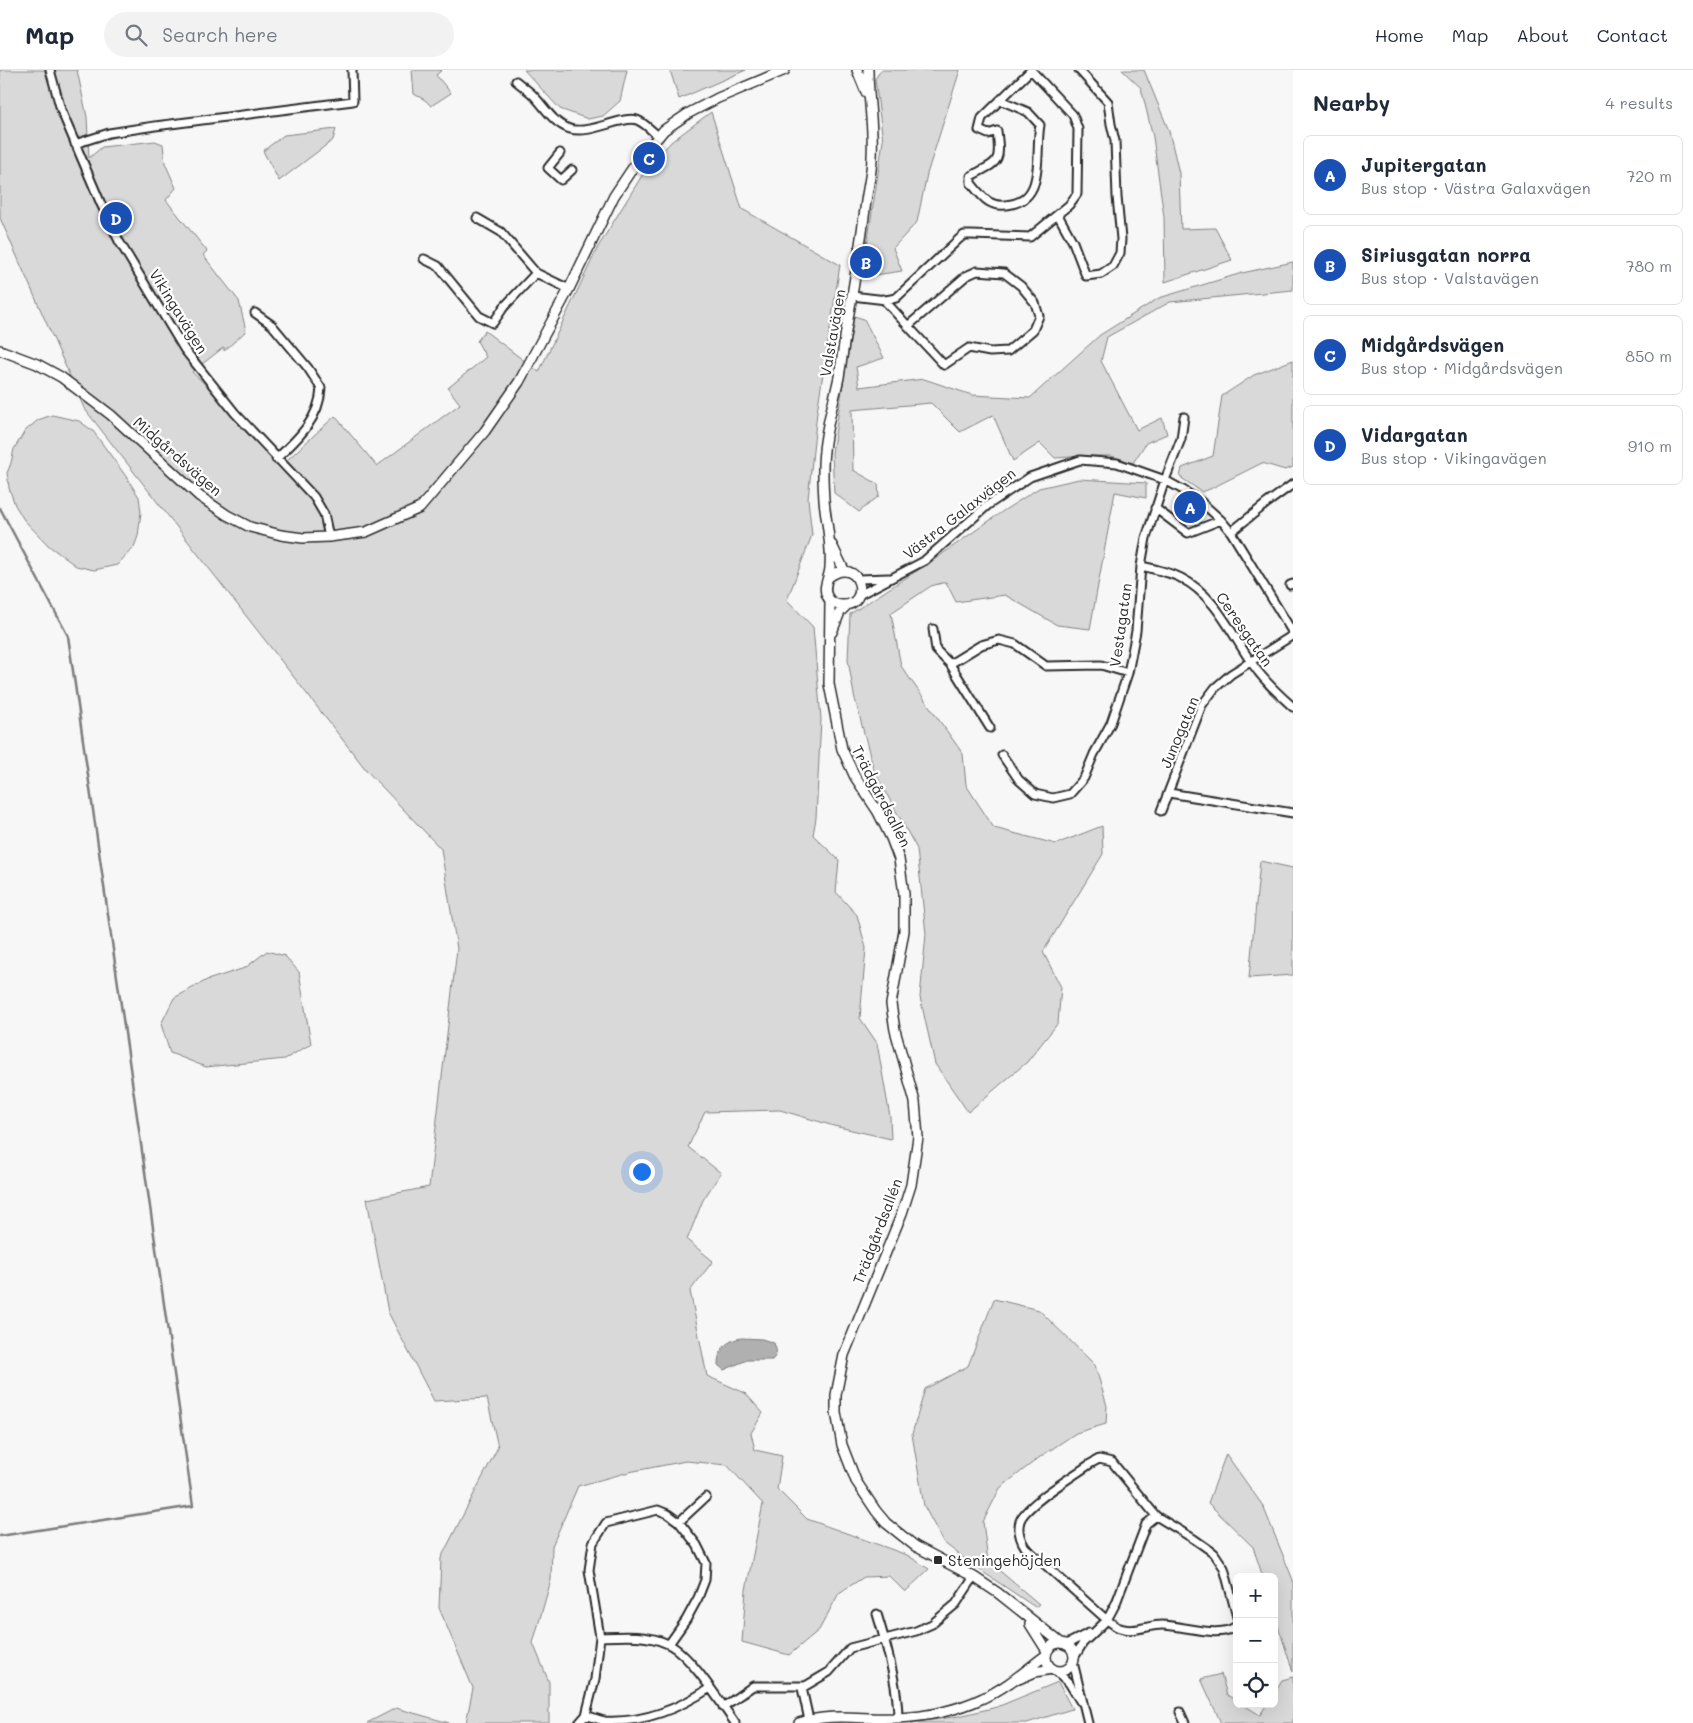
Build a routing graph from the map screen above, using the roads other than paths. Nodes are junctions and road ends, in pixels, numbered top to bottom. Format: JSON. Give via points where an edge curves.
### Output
{"nodes":[{"id":1,"x":50,"y":70,"type":"edge"},
{"id":2,"x":352,"y":70,"type":"edge"},
{"id":3,"x":785,"y":70,"type":"edge"},
{"id":4,"x":857,"y":70,"type":"edge"},
{"id":5,"x":868,"y":70,"type":"edge"},
{"id":6,"x":1031,"y":70,"type":"edge"},
{"id":7,"x":1079,"y":70,"type":"edge"},
{"id":8,"x":516,"y":81,"type":"dead end"},
{"id":9,"x":868,"y":97,"type":"junction"},
{"id":10,"x":1000,"y":100,"type":"junction"},
{"id":11,"x":659,"y":137,"type":"junction"},
{"id":12,"x":75,"y":144,"type":"junction"},
{"id":13,"x":560,"y":153,"type":"dead end"},
{"id":14,"x":572,"y":170,"type":"dead end"},
{"id":15,"x":1058,"y":216,"type":"junction"},
{"id":16,"x":477,"y":218,"type":"dead end"},
{"id":17,"x":424,"y":258,"type":"dead end"},
{"id":18,"x":536,"y":273,"type":"junction"},
{"id":19,"x":569,"y":289,"type":"junction"},
{"id":20,"x":852,"y":296,"type":"junction"},
{"id":21,"x":883,"y":299,"type":"junction"},
{"id":22,"x":255,"y":313,"type":"dead end"},
{"id":23,"x":909,"y":326,"type":"junction"},
{"id":24,"x":0,"y":350,"type":"edge"},
{"id":25,"x":1184,"y":417,"type":"dead end"},
{"id":26,"x":276,"y":458,"type":"junction"},
{"id":27,"x":1165,"y":480,"type":"junction"},
{"id":28,"x":1293,"y":484,"type":"edge"},
{"id":29,"x":1155,"y":508,"type":"junction"},
{"id":30,"x":1220,"y":520,"type":"junction"},
{"id":31,"x":1231,"y":532,"type":"junction"},
{"id":32,"x":329,"y":537,"type":"junction"},
{"id":33,"x":830,"y":543,"type":"junction"},
{"id":34,"x":1141,"y":566,"type":"junction"},
{"id":35,"x":844,"y":570,"type":"junction"},
{"id":36,"x":829,"y":577,"type":"junction"},
{"id":37,"x":892,"y":578,"type":"junction"},
{"id":38,"x":858,"y":579,"type":"junction"},
{"id":39,"x":859,"y":595,"type":"junction"},
{"id":40,"x":830,"y":601,"type":"junction"},
{"id":41,"x":846,"y":606,"type":"junction"},
{"id":42,"x":933,"y":629,"type":"dead end"},
{"id":43,"x":1293,"y":634,"type":"edge"},
{"id":44,"x":830,"y":639,"type":"junction"},
{"id":45,"x":1251,"y":662,"type":"junction"},
{"id":46,"x":950,"y":664,"type":"junction"},
{"id":47,"x":1128,"y":673,"type":"junction"},
{"id":48,"x":1293,"y":706,"type":"edge"},
{"id":49,"x":990,"y":728,"type":"dead end"},
{"id":50,"x":1002,"y":754,"type":"dead end"},
{"id":51,"x":1169,"y":793,"type":"junction"},
{"id":52,"x":1161,"y":811,"type":"dead end"},
{"id":53,"x":1293,"y":813,"type":"edge"},
{"id":54,"x":706,"y":1497,"type":"dead end"},
{"id":55,"x":1156,"y":1516,"type":"junction"},
{"id":56,"x":679,"y":1522,"type":"junction"},
{"id":57,"x":974,"y":1577,"type":"junction"},
{"id":58,"x":1233,"y":1602,"type":"edge"},
{"id":59,"x":1021,"y":1612,"type":"junction"},
{"id":60,"x":877,"y":1614,"type":"dead end"},
{"id":61,"x":1107,"y":1620,"type":"junction"},
{"id":62,"x":1233,"y":1627,"type":"edge"},
{"id":63,"x":1094,"y":1631,"type":"junction"},
{"id":64,"x":600,"y":1637,"type":"junction"},
{"id":65,"x":885,"y":1639,"type":"junction"},
{"id":66,"x":669,"y":1644,"type":"junction"},
{"id":67,"x":1063,"y":1644,"type":"junction"},
{"id":68,"x":1047,"y":1653,"type":"junction"},
{"id":69,"x":1073,"y":1660,"type":"junction"},
{"id":70,"x":1054,"y":1670,"type":"junction"},
{"id":71,"x":804,"y":1686,"type":"junction"},
{"id":72,"x":1003,"y":1686,"type":"junction"},
{"id":73,"x":710,"y":1688,"type":"junction"},
{"id":74,"x":723,"y":1707,"type":"junction"},
{"id":75,"x":1084,"y":1708,"type":"junction"},
{"id":76,"x":1180,"y":1712,"type":"dead end"},
{"id":77,"x":586,"y":1714,"type":"junction"},
{"id":78,"x":898,"y":1718,"type":"junction"},
{"id":79,"x":809,"y":1720,"type":"junction"},
{"id":80,"x":579,"y":1723,"type":"edge"},
{"id":81,"x":734,"y":1723,"type":"edge"},
{"id":82,"x":799,"y":1723,"type":"edge"},
{"id":83,"x":1088,"y":1723,"type":"edge"},
{"id":84,"x":1186,"y":1723,"type":"edge"}],
"edges":[{"from":1,"to":12,"type":"street","name":"Vikingavägen"},
{"from":2,"to":12,"type":"street","via":[[353,101],[109,133]]},
{"from":3,"to":11,"type":"street","name":"Midgårdsvägen","via":[[689,113]]},
{"from":4,"to":9,"type":"street","name":"Valstavägen"},
{"from":5,"to":9,"type":"street","name":"Valstavägen"},
{"from":6,"to":10,"type":"street"},
{"from":6,"to":15,"type":"street","via":[[1073,115],[1078,129],[1077,194]]},
{"from":7,"to":15,"type":"street","via":[[1108,102],[1115,141],[1121,239],[1120,253],[1113,266],[1101,274],[1086,276],[1073,242]]},
{"from":8,"to":11,"type":"street","via":[[556,121],[569,128],[579,131],[637,120]]},
{"from":9,"to":20,"type":"street","name":"Valstavägen","via":[[872,157]]},
{"from":10,"to":10,"type":"street","via":[[982,118],[978,130],[988,134],[997,131],[1000,153],[994,164],[971,176],[971,183],[986,202],[1003,206],[1018,203],[1032,192],[1036,180],[1040,125],[1028,112]]},
{"from":11,"to":19,"type":"street","name":"Midgårdsvägen","via":[[636,163],[614,196]]},
{"from":12,"to":26,"type":"street","name":"Vikingavägen","via":[[119,241],[184,349]]},
{"from":13,"to":14,"type":"street","via":[[548,168],[561,180]]},
{"from":15,"to":21,"type":"street","via":[[1030,237],[964,235],[896,298]]},
{"from":16,"to":18,"type":"street","via":[[502,232]]},
{"from":17,"to":18,"type":"street","via":[[438,266],[479,316],[493,323]]},
{"from":18,"to":19,"type":"street"},
{"from":19,"to":32,"type":"street","name":"Midgårdsvägen","via":[[519,382],[485,430],[420,508],[366,532]]},
{"from":20,"to":21,"type":"street"},
{"from":20,"to":33,"type":"street","name":"Valstavägen","via":[[824,450],[823,492]]},
{"from":21,"to":23,"type":"street"},
{"from":22,"to":26,"type":"street","via":[[272,325],[321,388],[318,409],[298,440]]},
{"from":23,"to":23,"type":"street","via":[[944,365],[969,348],[1008,351],[1033,330],[1040,316],[1035,303],[1021,286],[1004,273],[977,270]]},
{"from":24,"to":32,"type":"street","name":"Midgårdsvägen","via":[[38,364],[82,392],[199,496],[227,515],[250,527],[281,535]]},
{"from":25,"to":27,"type":"street","name":"Vestagatan","via":[[1181,439]]},
{"from":26,"to":32,"type":"street","name":"Vikingavägen","via":[[314,497],[324,514]]},
{"from":27,"to":29,"type":"street","name":"Vestagatan"},
{"from":27,"to":30,"type":"street","name":"Västra Galaxvägen","via":[[1200,502]]},
{"from":27,"to":37,"type":"street","name":"Västra Galaxvägen","via":[[1117,463],[1080,460],[1048,470],[1008,491],[924,561]]},
{"from":28,"to":31,"type":"street"},
{"from":29,"to":30,"type":"street","via":[[1188,533]]},
{"from":29,"to":34,"type":"street","name":"Vestagatan"},
{"from":30,"to":31,"type":"street","name":"Västra Galaxvägen"},
{"from":31,"to":43,"type":"street","name":"Västra Galaxvägen"},
{"from":33,"to":35,"type":"street","name":"Valstavägen"},
{"from":33,"to":36,"type":"street","name":"Valstavägen"},
{"from":34,"to":45,"type":"street","name":"Ceresgatan","via":[[1183,578],[1207,597]]},
{"from":34,"to":47,"type":"street","name":"Vestagatan","via":[[1136,631]]},
{"from":35,"to":36,"type":"street"},
{"from":35,"to":38,"type":"street","name":"Valstavägen"},
{"from":36,"to":40,"type":"street","name":"Valstavägen","via":[[825,585]]},
{"from":37,"to":38,"type":"street","name":"Västra Galaxvägen"},
{"from":37,"to":39,"type":"street","name":"Västra Galaxvägen"},
{"from":38,"to":39,"type":"street"},
{"from":39,"to":41,"type":"street"},
{"from":40,"to":41,"type":"street"},
{"from":40,"to":44,"type":"street","name":"Trädgårdsallén"},
{"from":41,"to":44,"type":"street","name":"Trädgårdsallén","via":[[840,612]]},
{"from":42,"to":46,"type":"street","via":[[936,650]]},
{"from":43,"to":45,"type":"street","name":"Junogatan"},
{"from":44,"to":57,"type":"street","name":"Trädgårdsallén","via":[[829,684],[842,749],[855,777],[878,812],[898,859],[904,894],[904,931],[891,1004],[915,1102],[918,1137],[911,1185],[902,1213],[844,1355],[836,1412],[842,1444],[856,1481],[886,1523],[915,1546]]},
{"from":45,"to":48,"type":"street","name":"Ceresgatan","via":[[1264,680]]},
{"from":45,"to":51,"type":"street","name":"Junogatan","via":[[1225,679],[1202,705]]},
{"from":46,"to":47,"type":"street","via":[[981,645],[999,640],[1015,644],[1046,666],[1101,664]]},
{"from":46,"to":49,"type":"street"},
{"from":47,"to":50,"type":"street","name":"Vestagatan","via":[[1111,723],[1084,778],[1070,794],[1053,798],[1035,794],[1019,780]]},
{"from":51,"to":52,"type":"street","name":"Junogatan"},
{"from":51,"to":53,"type":"street"},
{"from":54,"to":56,"type":"street"},
{"from":55,"to":58,"type":"street","via":[[1214,1553],[1224,1568]]},
{"from":55,"to":61,"type":"street","via":[[1146,1524]]},
{"from":55,"to":61,"type":"street","via":[[1112,1462],[1098,1459],[1028,1508],[1020,1519],[1018,1532],[1025,1547]]},
{"from":56,"to":64,"type":"street","via":[[658,1510],[606,1523],[593,1543],[589,1570]]},
{"from":56,"to":66,"type":"street","via":[[706,1563],[705,1580],[686,1620]]},
{"from":57,"to":59,"type":"street","name":"Trädgårdsallén"},
{"from":57,"to":65,"type":"street","via":[[956,1604],[938,1620],[916,1631]]},
{"from":59,"to":67,"type":"street","name":"Trädgårdsallén"},
{"from":59,"to":68,"type":"street","name":"Trädgårdsallén"},
{"from":60,"to":65,"type":"street"},
{"from":61,"to":62,"type":"street","via":[[1120,1628],[1134,1630],[1161,1625],[1213,1632]]},
{"from":61,"to":63,"type":"street"},
{"from":63,"to":67,"type":"street"},
{"from":63,"to":69,"type":"street"},
{"from":64,"to":66,"type":"street","via":[[634,1636]]},
{"from":64,"to":77,"type":"street","via":[[595,1679]]},
{"from":65,"to":71,"type":"street","via":[[850,1648],[829,1672]]},
{"from":65,"to":78,"type":"street"},
{"from":66,"to":73,"type":"street","via":[[689,1660]]},
{"from":67,"to":68,"type":"street","via":[[1052,1645]]},
{"from":67,"to":69,"type":"street","via":[[1072,1650]]},
{"from":68,"to":70,"type":"street","via":[[1047,1663]]},
{"from":68,"to":72,"type":"street"},
{"from":69,"to":70,"type":"street","via":[[1064,1670]]},
{"from":69,"to":75,"type":"street"},
{"from":70,"to":72,"type":"street","via":[[1035,1672]]},
{"from":70,"to":75,"type":"street","via":[[1069,1683]]},
{"from":71,"to":74,"type":"street","via":[[753,1686]]},
{"from":71,"to":79,"type":"street"},
{"from":72,"to":78,"type":"street","via":[[983,1698],[945,1711]]},
{"from":73,"to":74,"type":"street"},
{"from":73,"to":77,"type":"street","via":[[686,1704],[631,1721],[605,1721]]},
{"from":74,"to":81,"type":"street"},
{"from":75,"to":83,"type":"street"},
{"from":76,"to":84,"type":"street"},
{"from":77,"to":80,"type":"street"},
{"from":78,"to":79,"type":"street","via":[[837,1716]]},
{"from":79,"to":82,"type":"street"}]}
